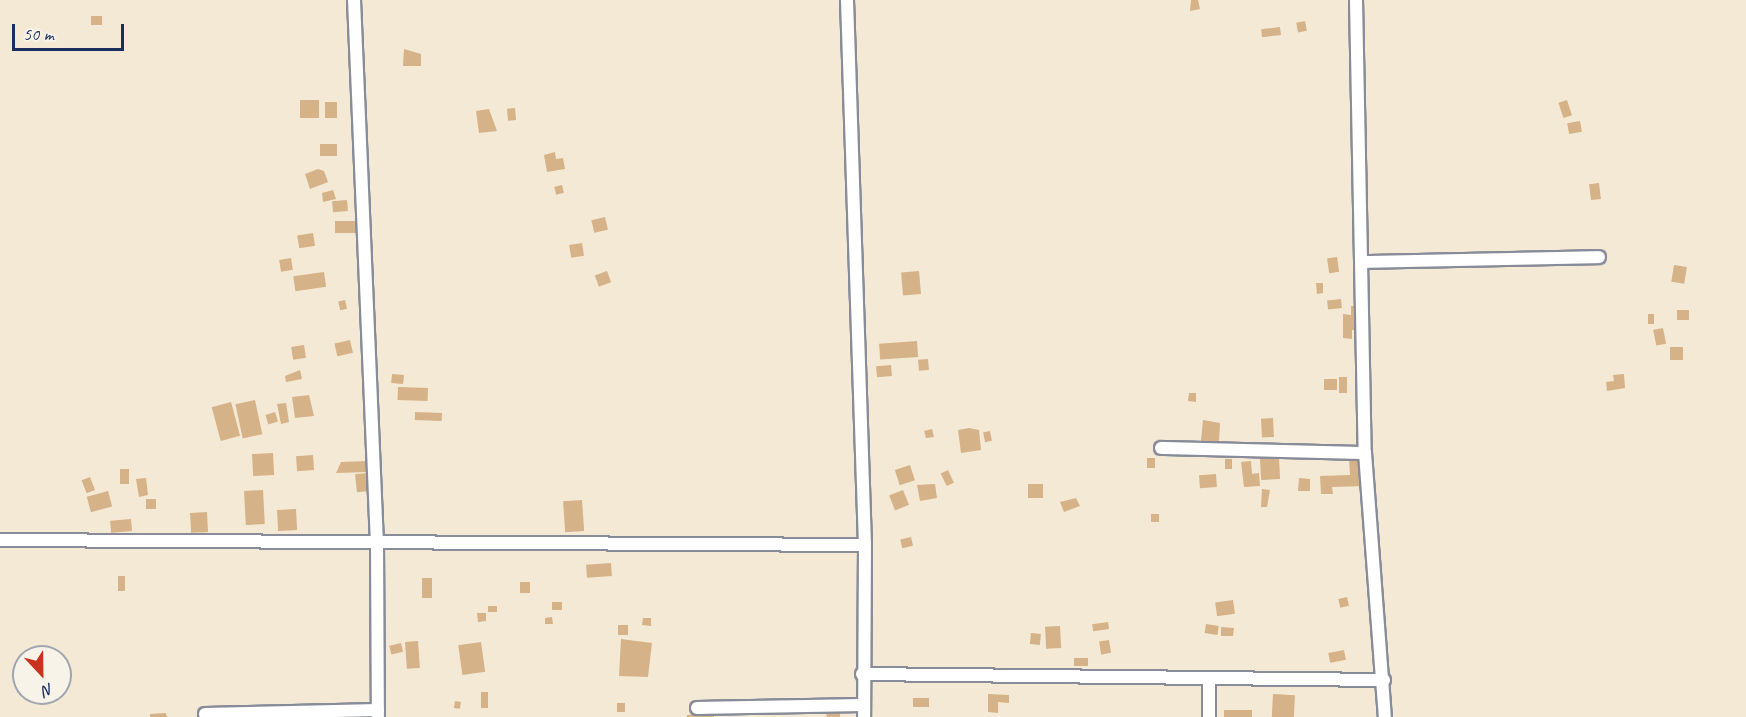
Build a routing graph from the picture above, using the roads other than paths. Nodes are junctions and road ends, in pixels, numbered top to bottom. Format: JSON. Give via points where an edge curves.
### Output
{"nodes":[{"id":1,"x":354,"y":0,"type":"edge"},
{"id":2,"x":847,"y":0,"type":"edge"},
{"id":3,"x":1356,"y":0,"type":"edge"},
{"id":4,"x":1599,"y":257,"type":"dead end"},
{"id":5,"x":1363,"y":262,"type":"junction"},
{"id":6,"x":1161,"y":448,"type":"dead end"},
{"id":7,"x":1365,"y":453,"type":"junction"},
{"id":8,"x":0,"y":540,"type":"edge"},
{"id":9,"x":377,"y":544,"type":"junction"},
{"id":10,"x":865,"y":545,"type":"junction"},
{"id":11,"x":862,"y":674,"type":"junction"},
{"id":12,"x":1209,"y":678,"type":"junction"},
{"id":13,"x":1384,"y":680,"type":"junction"},
{"id":14,"x":697,"y":708,"type":"dead end"},
{"id":15,"x":864,"y":711,"type":"edge"},
{"id":16,"x":205,"y":714,"type":"dead end"},
{"id":17,"x":378,"y":714,"type":"edge"},
{"id":18,"x":1209,"y":717,"type":"edge"},
{"id":19,"x":1385,"y":717,"type":"edge"}],
"edges":[{"from":1,"to":9,"type":"street"},
{"from":2,"to":10,"type":"street"},
{"from":3,"to":5,"type":"street"},
{"from":4,"to":5,"type":"street"},
{"from":5,"to":7,"type":"street"},
{"from":6,"to":7,"type":"street"},
{"from":7,"to":13,"type":"street"},
{"from":8,"to":9,"type":"street"},
{"from":9,"to":10,"type":"street"},
{"from":9,"to":17,"type":"street"},
{"from":10,"to":11,"type":"street"},
{"from":11,"to":12,"type":"street"},
{"from":11,"to":15,"type":"street"},
{"from":12,"to":13,"type":"street"},
{"from":12,"to":18,"type":"street"},
{"from":13,"to":19,"type":"street"},
{"from":14,"to":15,"type":"street"},
{"from":16,"to":17,"type":"street"}]}
